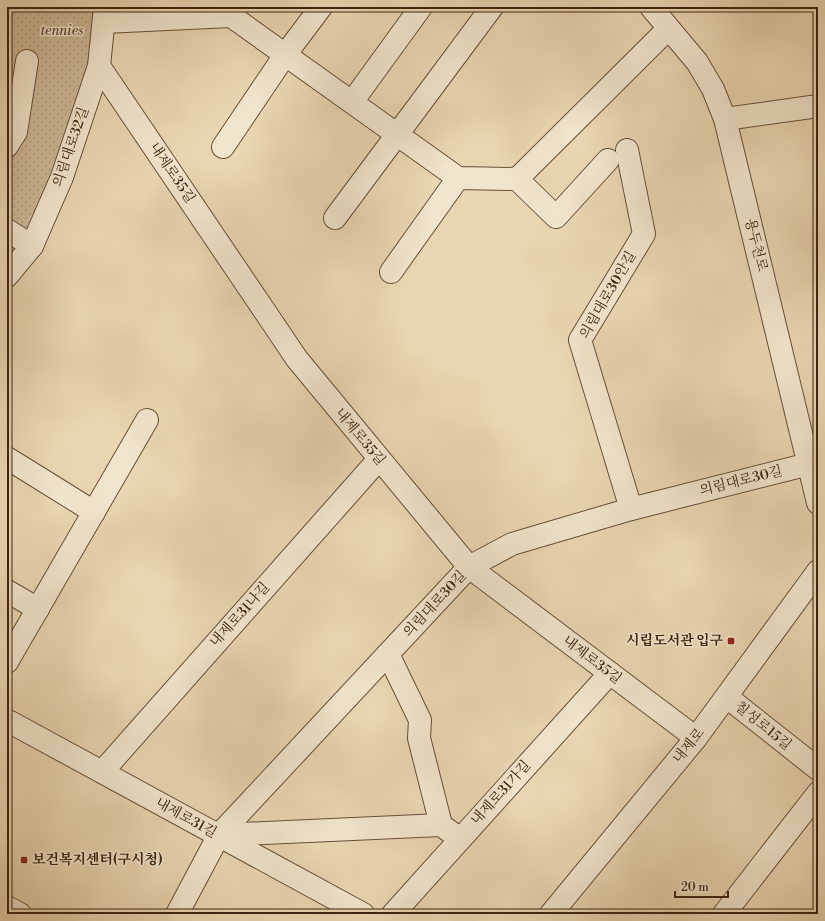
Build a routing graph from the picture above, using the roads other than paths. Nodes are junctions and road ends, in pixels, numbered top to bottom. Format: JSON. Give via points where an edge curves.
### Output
{"nodes":[{"id":1,"x":321,"y":7,"type":"edge"},
{"id":2,"x":421,"y":7,"type":"edge"},
{"id":3,"x":492,"y":7,"type":"edge"},
{"id":4,"x":651,"y":7,"type":"edge"},
{"id":5,"x":231,"y":10,"type":"edge"},
{"id":6,"x":104,"y":14,"type":"edge"},
{"id":7,"x":668,"y":29,"type":"junction"},
{"id":8,"x":285,"y":55,"type":"junction"},
{"id":9,"x":27,"y":61,"type":"dead end"},
{"id":10,"x":99,"y":66,"type":"junction"},
{"id":11,"x":352,"y":102,"type":"junction"},
{"id":12,"x":818,"y":106,"type":"edge"},
{"id":13,"x":725,"y":119,"type":"junction"},
{"id":14,"x":396,"y":134,"type":"junction"},
{"id":15,"x":7,"y":146,"type":"edge"},
{"id":16,"x":223,"y":148,"type":"dead end"},
{"id":17,"x":628,"y":150,"type":"dead end"},
{"id":18,"x":608,"y":160,"type":"dead end"},
{"id":19,"x":458,"y":178,"type":"junction"},
{"id":20,"x":517,"y":179,"type":"junction"},
{"id":21,"x":335,"y":218,"type":"dead end"},
{"id":22,"x":7,"y":230,"type":"edge"},
{"id":23,"x":32,"y":246,"type":"junction"},
{"id":24,"x":391,"y":272,"type":"dead end"},
{"id":25,"x":7,"y":276,"type":"edge"},
{"id":26,"x":147,"y":420,"type":"dead end"},
{"id":27,"x":7,"y":458,"type":"edge"},
{"id":28,"x":379,"y":459,"type":"junction"},
{"id":29,"x":809,"y":464,"type":"junction"},
{"id":30,"x":818,"y":503,"type":"edge"},
{"id":31,"x":631,"y":509,"type":"junction"},
{"id":32,"x":94,"y":512,"type":"junction"},
{"id":33,"x":469,"y":567,"type":"junction"},
{"id":34,"x":818,"y":571,"type":"edge"},
{"id":35,"x":7,"y":592,"type":"edge"},
{"id":36,"x":38,"y":609,"type":"junction"},
{"id":37,"x":388,"y":654,"type":"junction"},
{"id":38,"x":7,"y":662,"type":"edge"},
{"id":39,"x":610,"y":673,"type":"junction"},
{"id":40,"x":727,"y":697,"type":"junction"},
{"id":41,"x":10,"y":722,"type":"dead end"},
{"id":42,"x":696,"y":738,"type":"junction"},
{"id":43,"x":818,"y":769,"type":"edge"},
{"id":44,"x":102,"y":772,"type":"junction"},
{"id":45,"x":818,"y":794,"type":"edge"},
{"id":46,"x":441,"y":825,"type":"junction"},
{"id":47,"x":219,"y":835,"type":"junction"},
{"id":48,"x":460,"y":839,"type":"junction"},
{"id":49,"x":7,"y":907,"type":"edge"},
{"id":50,"x":20,"y":914,"type":"edge"},
{"id":51,"x":177,"y":914,"type":"edge"},
{"id":52,"x":363,"y":914,"type":"edge"},
{"id":53,"x":393,"y":914,"type":"edge"},
{"id":54,"x":551,"y":914,"type":"edge"},
{"id":55,"x":724,"y":914,"type":"edge"}],
"edges":[{"from":1,"to":8,"type":"street"},
{"from":2,"to":11,"type":"street"},
{"from":3,"to":14,"type":"street"},
{"from":4,"to":7,"type":"street","name":"용두천로"},
{"from":5,"to":6,"type":"street"},
{"from":5,"to":8,"type":"street"},
{"from":6,"to":10,"type":"street","name":"의림대로32길"},
{"from":7,"to":13,"type":"street","name":"용두천로","via":[[697,62],[713,89]]},
{"from":7,"to":20,"type":"street"},
{"from":8,"to":11,"type":"street"},
{"from":8,"to":16,"type":"street"},
{"from":9,"to":15,"type":"street","via":[[16,132]]},
{"from":10,"to":23,"type":"street","name":"의림대로32길","via":[[62,177]]},
{"from":10,"to":28,"type":"street","name":"내제로35길","via":[[297,359]]},
{"from":11,"to":14,"type":"street"},
{"from":12,"to":13,"type":"street"},
{"from":13,"to":29,"type":"street","name":"용두천로"},
{"from":14,"to":19,"type":"street"},
{"from":14,"to":21,"type":"street"},
{"from":17,"to":31,"type":"street","name":"의림대로30안길","via":[[644,234],[580,340]]},
{"from":18,"to":20,"type":"street","via":[[556,217]]},
{"from":19,"to":20,"type":"street"},
{"from":19,"to":24,"type":"street"},
{"from":22,"to":23,"type":"street"},
{"from":23,"to":25,"type":"street","name":"의림대로32길"},
{"from":26,"to":32,"type":"street"},
{"from":27,"to":32,"type":"street"},
{"from":28,"to":33,"type":"street","name":"내제로35길"},
{"from":28,"to":44,"type":"street","name":"내제로31나길"},
{"from":29,"to":30,"type":"street","name":"용두천로"},
{"from":29,"to":31,"type":"street","name":"의림대로30길"},
{"from":31,"to":33,"type":"street","name":"의림대로30길","via":[[512,544]]},
{"from":32,"to":36,"type":"street"},
{"from":33,"to":37,"type":"street","name":"의림대로30길"},
{"from":33,"to":39,"type":"street","name":"내제로35길"},
{"from":34,"to":40,"type":"street","name":"내제로"},
{"from":35,"to":36,"type":"street"},
{"from":36,"to":38,"type":"street"},
{"from":37,"to":46,"type":"street","via":[[420,720],[419,738]]},
{"from":37,"to":47,"type":"street","name":"의림대로30길"},
{"from":39,"to":42,"type":"street","name":"내제로35길"},
{"from":39,"to":48,"type":"street","name":"내제로31가길"},
{"from":40,"to":42,"type":"street","name":"내제로"},
{"from":40,"to":43,"type":"street","name":"칠성로15길"},
{"from":41,"to":44,"type":"street","name":"내제로31길"},
{"from":42,"to":54,"type":"street","name":"내제로"},
{"from":44,"to":47,"type":"street","name":"내제로31길"},
{"from":45,"to":55,"type":"street"},
{"from":46,"to":47,"type":"street"},
{"from":46,"to":48,"type":"street"},
{"from":47,"to":51,"type":"street","name":"의림대로30길"},
{"from":47,"to":52,"type":"street","name":"내제로31길"},
{"from":48,"to":53,"type":"street","name":"내제로31가길"},
{"from":49,"to":50,"type":"street"}]}
